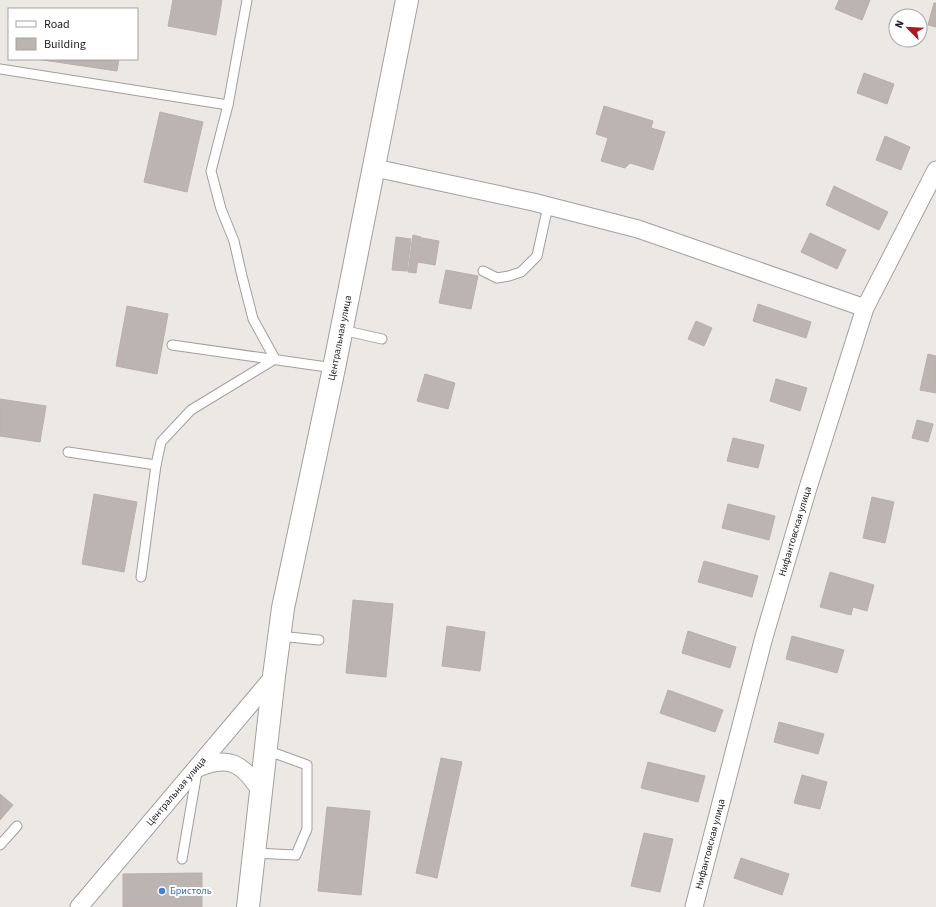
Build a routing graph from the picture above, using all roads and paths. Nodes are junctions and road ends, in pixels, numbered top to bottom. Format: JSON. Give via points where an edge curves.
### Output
{"nodes":[{"id":1,"x":247,"y":0,"type":"edge"},
{"id":2,"x":407,"y":0,"type":"edge"},
{"id":3,"x":0,"y":69,"type":"edge"},
{"id":4,"x":228,"y":105,"type":"junction"},
{"id":5,"x":374,"y":168,"type":"junction"},
{"id":6,"x":936,"y":170,"type":"edge"},
{"id":7,"x":548,"y":206,"type":"junction"},
{"id":8,"x":483,"y":272,"type":"dead end"},
{"id":9,"x":865,"y":308,"type":"junction"},
{"id":10,"x":342,"y":330,"type":"junction"},
{"id":11,"x":382,"y":339,"type":"dead end"},
{"id":12,"x":172,"y":345,"type":"dead end"},
{"id":13,"x":275,"y":359,"type":"junction"},
{"id":14,"x":334,"y":368,"type":"junction"},
{"id":15,"x":68,"y":452,"type":"dead end"},
{"id":16,"x":156,"y":465,"type":"junction"},
{"id":17,"x":141,"y":577,"type":"dead end"},
{"id":18,"x":279,"y":636,"type":"junction"},
{"id":19,"x":319,"y":640,"type":"dead end"},
{"id":20,"x":274,"y":676,"type":"junction"},
{"id":21,"x":265,"y":750,"type":"junction"},
{"id":22,"x":196,"y":770,"type":"junction"},
{"id":23,"x":261,"y":792,"type":"junction"},
{"id":24,"x":17,"y":826,"type":"dead end"},
{"id":25,"x":0,"y":845,"type":"edge"},
{"id":26,"x":254,"y":854,"type":"junction"},
{"id":27,"x":182,"y":859,"type":"dead end"},
{"id":28,"x":79,"y":907,"type":"edge"},
{"id":29,"x":248,"y":907,"type":"edge"},
{"id":30,"x":694,"y":907,"type":"edge"}],
"edges":[{"from":1,"to":4,"type":"lane"},
{"from":2,"to":5,"type":"street","name":"Центральная улица"},
{"from":3,"to":4,"type":"lane"},
{"from":4,"to":13,"type":"lane","via":[[212,171],[221,209],[234,241],[253,319]]},
{"from":5,"to":7,"type":"street"},
{"from":5,"to":10,"type":"street","name":"Центральная улица"},
{"from":6,"to":9,"type":"street","name":"Нифантовская улица"},
{"from":7,"to":8,"type":"lane","via":[[537,256],[521,272],[509,276],[497,278]]},
{"from":7,"to":9,"type":"street","via":[[673,240]]},
{"from":9,"to":30,"type":"street","name":"Нифантовская улица","via":[[764,637]]},
{"from":10,"to":11,"type":"lane"},
{"from":10,"to":14,"type":"street","name":"Центральная улица"},
{"from":12,"to":13,"type":"lane"},
{"from":13,"to":14,"type":"lane"},
{"from":13,"to":16,"type":"lane","via":[[191,410],[161,442]]},
{"from":14,"to":18,"type":"street","name":"Центральная улица"},
{"from":15,"to":16,"type":"lane"},
{"from":16,"to":17,"type":"lane"},
{"from":18,"to":19,"type":"lane"},
{"from":18,"to":20,"type":"street","name":"Центральная улица"},
{"from":20,"to":21,"type":"street","name":"Центральная улица"},
{"from":20,"to":22,"type":"street","name":"Центральная улица"},
{"from":21,"to":23,"type":"street","name":"Центральная улица"},
{"from":21,"to":26,"type":"lane","via":[[307,765],[307,829],[296,855]]},
{"from":22,"to":23,"type":"street","via":[[212,762],[222,761],[234,765],[244,769]]},
{"from":22,"to":27,"type":"lane"},
{"from":22,"to":28,"type":"street","name":"Центральная улица"},
{"from":23,"to":26,"type":"street","name":"Центральная улица"},
{"from":24,"to":25,"type":"lane"},
{"from":26,"to":29,"type":"street","name":"Центральная улица"}]}
